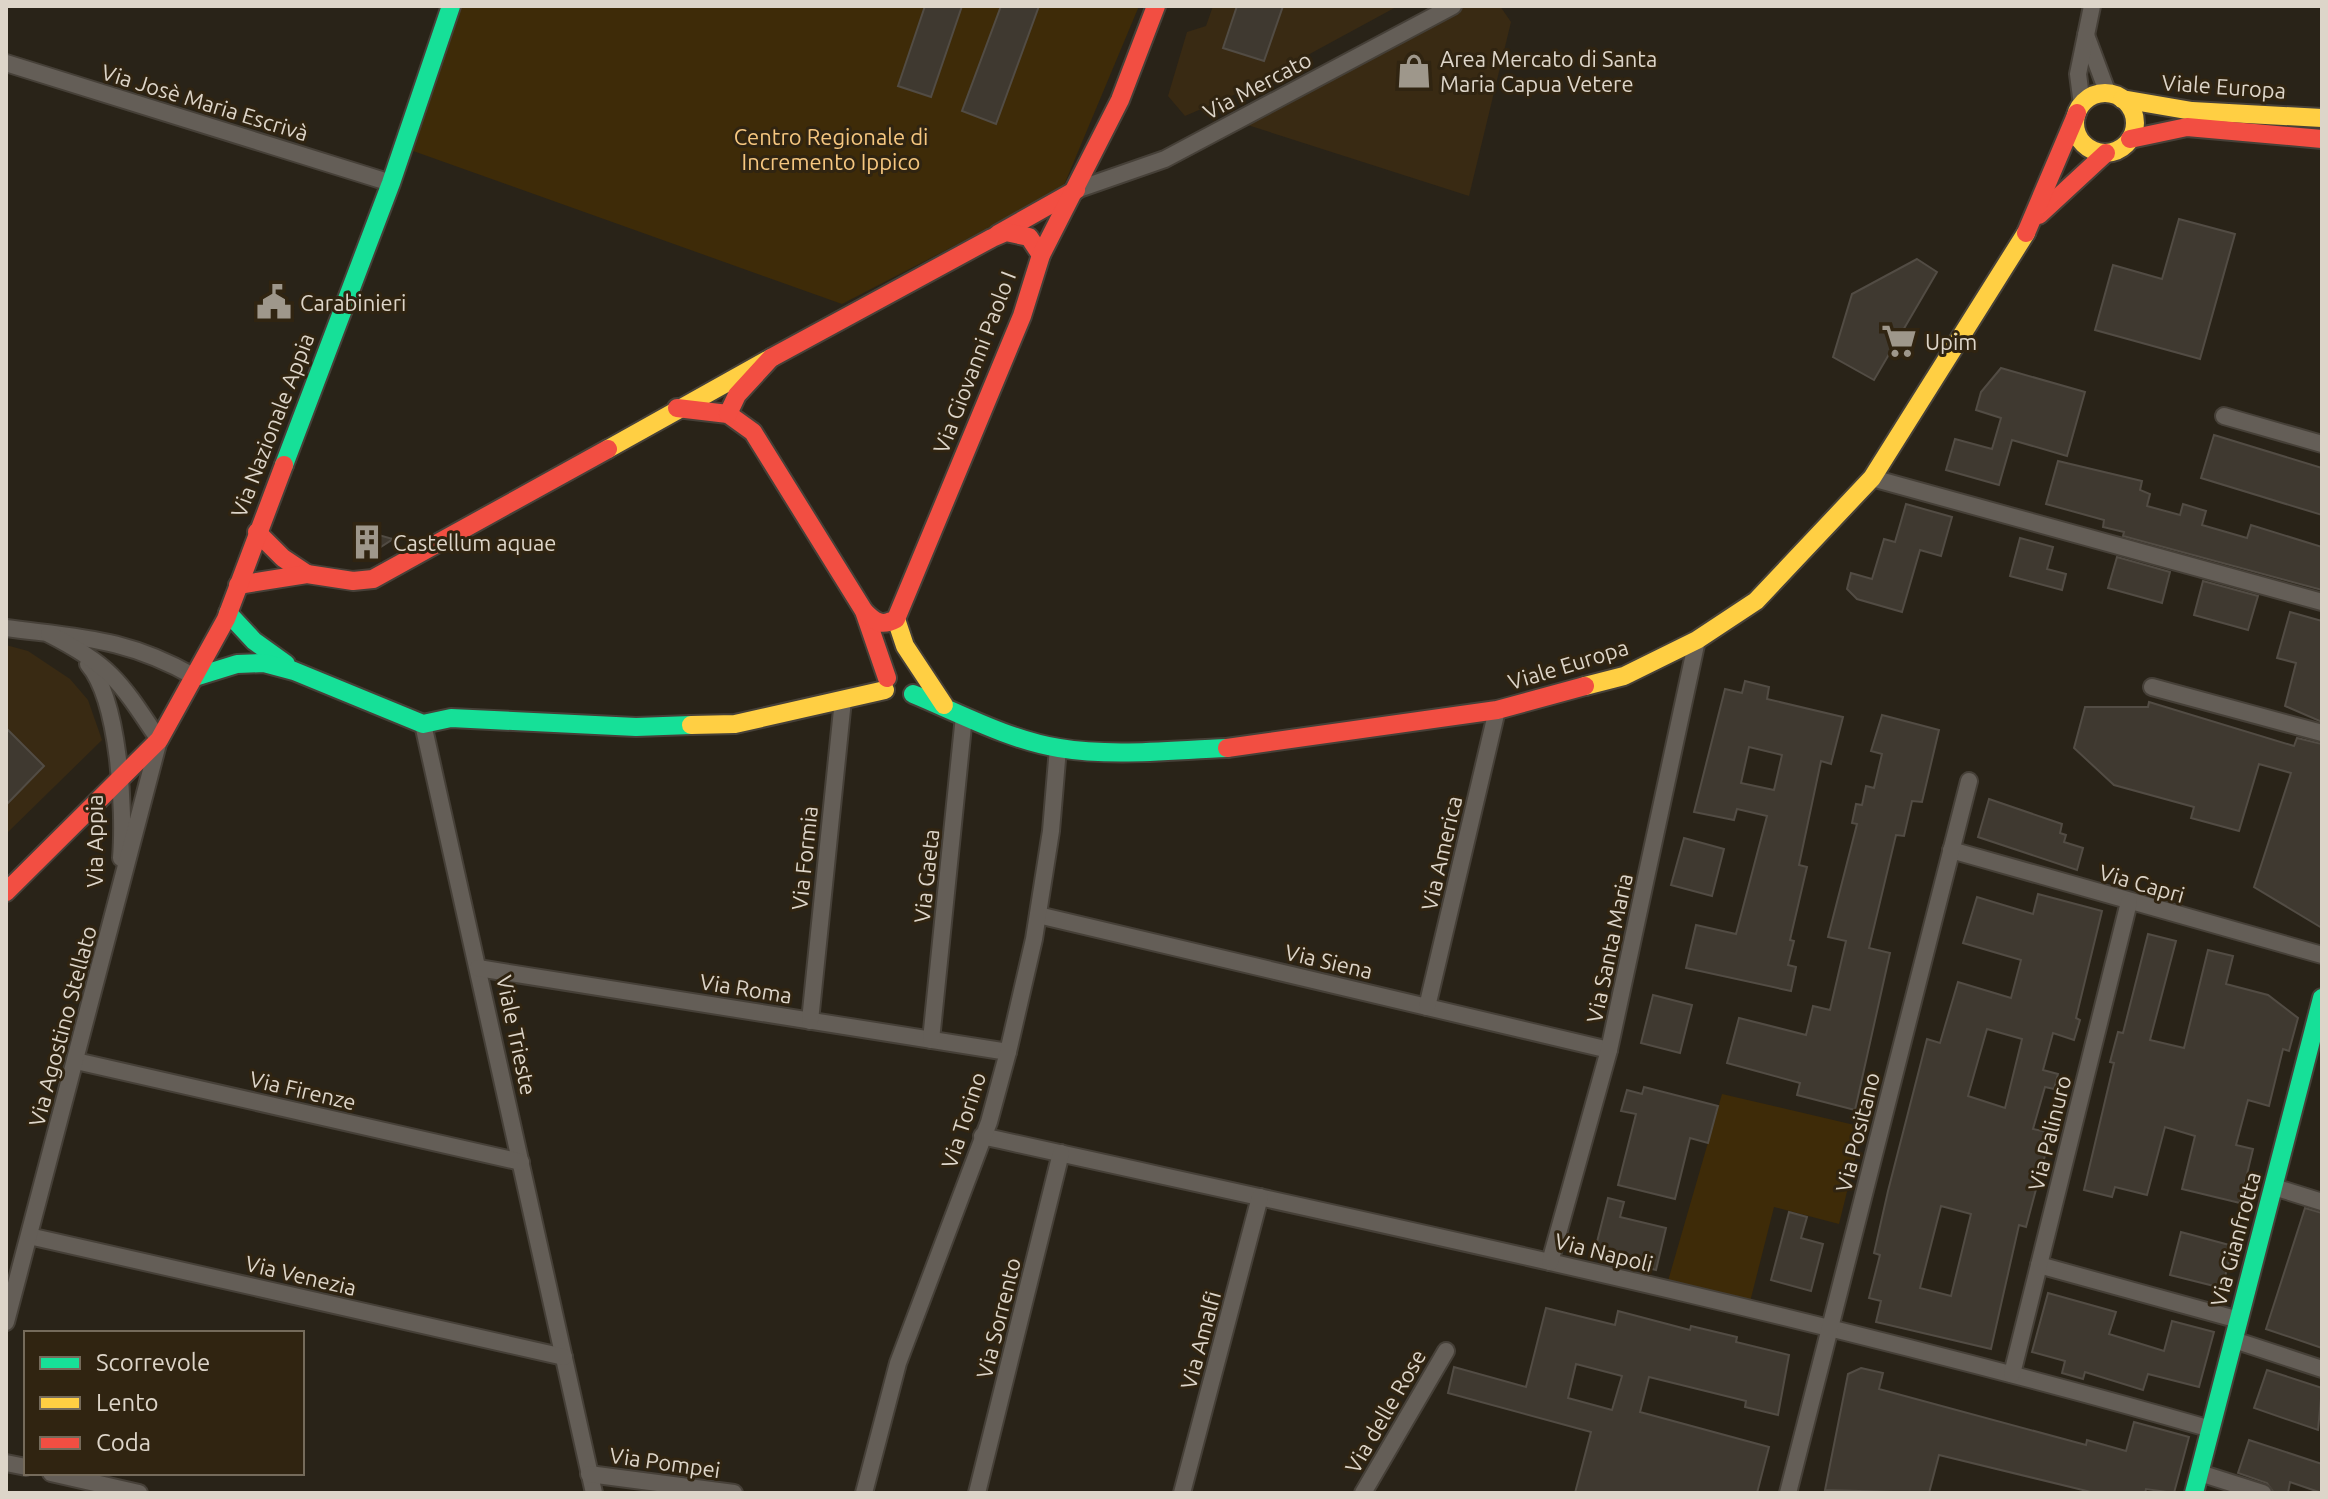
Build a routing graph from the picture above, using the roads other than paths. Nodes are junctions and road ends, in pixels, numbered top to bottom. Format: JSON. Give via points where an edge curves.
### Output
{"nodes":[{"id":1,"x":451,"y":6,"type":"edge"},
{"id":2,"x":1156,"y":6,"type":"edge"},
{"id":3,"x":1453,"y":6,"type":"edge"},
{"id":4,"x":2092,"y":6,"type":"edge"},
{"id":5,"x":2086,"y":35,"type":"junction"},
{"id":6,"x":6,"y":63,"type":"edge"},
{"id":7,"x":2115,"y":96,"type":"junction"},
{"id":8,"x":2079,"y":109,"type":"junction"},
{"id":9,"x":2322,"y":118,"type":"edge"},
{"id":10,"x":2130,"y":139,"type":"junction"},
{"id":11,"x":2322,"y":139,"type":"edge"},
{"id":12,"x":2106,"y":153,"type":"junction"},
{"id":13,"x":391,"y":183,"type":"junction"},
{"id":14,"x":1076,"y":190,"type":"junction"},
{"id":15,"x":2035,"y":219,"type":"junction"},
{"id":16,"x":992,"y":238,"type":"junction"},
{"id":17,"x":1041,"y":255,"type":"junction"},
{"id":18,"x":771,"y":358,"type":"junction"},
{"id":19,"x":677,"y":408,"type":"junction"},
{"id":20,"x":728,"y":414,"type":"junction"},
{"id":21,"x":2224,"y":416,"type":"dead end"},
{"id":22,"x":2322,"y":444,"type":"edge"},
{"id":23,"x":1872,"y":478,"type":"junction"},
{"id":24,"x":257,"y":532,"type":"junction"},
{"id":25,"x":307,"y":574,"type":"junction"},
{"id":26,"x":238,"y":585,"type":"junction"},
{"id":27,"x":2322,"y":602,"type":"edge"},
{"id":28,"x":864,"y":611,"type":"junction"},
{"id":29,"x":228,"y":613,"type":"junction"},
{"id":30,"x":896,"y":619,"type":"junction"},
{"id":31,"x":6,"y":628,"type":"edge"},
{"id":32,"x":49,"y":634,"type":"junction"},
{"id":33,"x":1697,"y":640,"type":"junction"},
{"id":34,"x":294,"y":671,"type":"junction"},
{"id":35,"x":195,"y":677,"type":"junction"},
{"id":36,"x":886,"y":684,"type":"junction"},
{"id":37,"x":2152,"y":687,"type":"dead end"},
{"id":38,"x":843,"y":700,"type":"junction"},
{"id":39,"x":944,"y":705,"type":"junction"},
{"id":40,"x":1497,"y":710,"type":"junction"},
{"id":41,"x":964,"y":716,"type":"junction"},
{"id":42,"x":423,"y":724,"type":"junction"},
{"id":43,"x":2322,"y":733,"type":"edge"},
{"id":44,"x":159,"y":740,"type":"junction"},
{"id":45,"x":1058,"y":748,"type":"junction"},
{"id":46,"x":1969,"y":781,"type":"dead end"},
{"id":47,"x":118,"y":782,"type":"junction"},
{"id":48,"x":1951,"y":850,"type":"junction"},
{"id":49,"x":6,"y":892,"type":"edge"},
{"id":50,"x":118,"y":901,"type":"junction"},
{"id":51,"x":2129,"y":902,"type":"junction"},
{"id":52,"x":1038,"y":915,"type":"junction"},
{"id":53,"x":2322,"y":955,"type":"edge"},
{"id":54,"x":478,"y":968,"type":"junction"},
{"id":55,"x":2322,"y":998,"type":"edge"},
{"id":56,"x":1427,"y":1007,"type":"junction"},
{"id":57,"x":810,"y":1021,"type":"junction"},
{"id":58,"x":931,"y":1040,"type":"junction"},
{"id":59,"x":1609,"y":1050,"type":"junction"},
{"id":60,"x":1008,"y":1052,"type":"junction"},
{"id":61,"x":76,"y":1061,"type":"junction"},
{"id":62,"x":982,"y":1136,"type":"junction"},
{"id":63,"x":1061,"y":1153,"type":"junction"},
{"id":64,"x":521,"y":1162,"type":"junction"},
{"id":65,"x":2274,"y":1187,"type":"junction"},
{"id":66,"x":1260,"y":1197,"type":"junction"},
{"id":67,"x":2322,"y":1202,"type":"edge"},
{"id":68,"x":29,"y":1236,"type":"junction"},
{"id":69,"x":1550,"y":1262,"type":"junction"},
{"id":70,"x":2039,"y":1265,"type":"junction"},
{"id":71,"x":7,"y":1316,"type":"edge"},
{"id":72,"x":2239,"y":1320,"type":"junction"},
{"id":73,"x":1829,"y":1330,"type":"junction"},
{"id":74,"x":2234,"y":1340,"type":"junction"},
{"id":75,"x":1446,"y":1351,"type":"dead end"},
{"id":76,"x":564,"y":1357,"type":"junction"},
{"id":77,"x":2322,"y":1369,"type":"edge"},
{"id":78,"x":2012,"y":1374,"type":"junction"},
{"id":79,"x":2211,"y":1429,"type":"junction"},
{"id":80,"x":2200,"y":1473,"type":"junction"},
{"id":81,"x":589,"y":1474,"type":"junction"},
{"id":82,"x":60,"y":1475,"type":"edge"},
{"id":83,"x":139,"y":1493,"type":"edge"},
{"id":84,"x":594,"y":1493,"type":"edge"},
{"id":85,"x":734,"y":1493,"type":"edge"},
{"id":86,"x":864,"y":1493,"type":"edge"},
{"id":87,"x":977,"y":1493,"type":"edge"},
{"id":88,"x":1182,"y":1493,"type":"edge"},
{"id":89,"x":1363,"y":1493,"type":"edge"},
{"id":90,"x":1788,"y":1493,"type":"edge"},
{"id":91,"x":2194,"y":1493,"type":"edge"},
{"id":92,"x":2263,"y":1493,"type":"edge"}],
"edges":[{"from":1,"to":13,"type":"street","name":"Via Nazionale Appia"},
{"from":2,"to":14,"type":"street","via":[[1120,100]]},
{"from":3,"to":14,"type":"street","name":"Via Mercato","via":[[1165,159]]},
{"from":4,"to":5,"type":"street"},
{"from":5,"to":7,"type":"street"},
{"from":5,"to":8,"type":"street","via":[[2078,74]]},
{"from":6,"to":13,"type":"street","name":"Via Josè Maria Escrivà"},
{"from":7,"to":8,"type":"street","via":[[2089,98]]},
{"from":7,"to":9,"type":"street","name":"Viale Europa","via":[[2192,111]]},
{"from":7,"to":10,"type":"street","via":[[2133,113]]},
{"from":8,"to":12,"type":"street","via":[[2076,132],[2081,141]]},
{"from":8,"to":15,"type":"street","name":"Viale Europa"},
{"from":10,"to":11,"type":"street","name":"Viale Europa","via":[[2187,127]]},
{"from":10,"to":12,"type":"street"},
{"from":12,"to":15,"type":"street","name":"Viale Europa"},
{"from":13,"to":24,"type":"street","name":"Via Nazionale Appia"},
{"from":14,"to":16,"type":"street"},
{"from":14,"to":17,"type":"street"},
{"from":15,"to":23,"type":"street","name":"Viale Europa"},
{"from":16,"to":17,"type":"street","name":"Via Giovanni Paolo I","via":[[1006,232],[1029,237]]},
{"from":16,"to":18,"type":"street","name":"Via Giovanni Paolo I"},
{"from":17,"to":30,"type":"street","name":"Via Giovanni Paolo I","via":[[1022,316]]},
{"from":18,"to":19,"type":"street"},
{"from":18,"to":20,"type":"street","name":"Via Giovanni Paolo I","via":[[737,395]]},
{"from":19,"to":20,"type":"street"},
{"from":19,"to":25,"type":"street","via":[[373,579]]},
{"from":20,"to":28,"type":"street","via":[[753,432]]},
{"from":21,"to":22,"type":"street"},
{"from":23,"to":27,"type":"street"},
{"from":23,"to":33,"type":"street","name":"Viale Europa","via":[[1756,601]]},
{"from":24,"to":25,"type":"street"},
{"from":24,"to":26,"type":"street","name":"Via Nazionale Appia"},
{"from":25,"to":26,"type":"street"},
{"from":26,"to":29,"type":"street","name":"Via Nazionale Appia"},
{"from":28,"to":30,"type":"street","via":[[877,623]]},
{"from":28,"to":36,"type":"street"},
{"from":29,"to":34,"type":"street"},
{"from":29,"to":35,"type":"street","name":"Via Nazionale Appia"},
{"from":30,"to":39,"type":"street","via":[[905,646]]},
{"from":31,"to":32,"type":"street"},
{"from":32,"to":35,"type":"street","via":[[123,644]]},
{"from":32,"to":44,"type":"street","via":[[92,656],[119,681]]},
{"from":32,"to":47,"type":"street","name":"Via Appia","via":[[82,657],[101,679],[117,749]]},
{"from":33,"to":40,"type":"street","name":"Viale Europa","via":[[1624,676]]},
{"from":33,"to":59,"type":"street","name":"Via Santa Maria"},
{"from":34,"to":35,"type":"street","via":[[264,663],[237,664]]},
{"from":34,"to":42,"type":"street"},
{"from":35,"to":44,"type":"street","name":"Via Appia"},
{"from":36,"to":38,"type":"street"},
{"from":36,"to":39,"type":"street","name":"Viale Europa","via":[[896,671],[906,672],[914,679],[913,694]]},
{"from":37,"to":43,"type":"street"},
{"from":38,"to":42,"type":"street","via":[[735,724],[636,727],[466,718]]},
{"from":38,"to":57,"type":"street","name":"Via Formia"},
{"from":39,"to":41,"type":"street","name":"Viale Europa"},
{"from":40,"to":45,"type":"street","name":"Viale Europa","via":[[1245,747]]},
{"from":40,"to":56,"type":"street","name":"Via America"},
{"from":41,"to":45,"type":"street","name":"Viale Europa"},
{"from":41,"to":58,"type":"street","name":"Via Gaeta"},
{"from":42,"to":54,"type":"street","name":"Viale Trieste"},
{"from":44,"to":47,"type":"street","name":"Via Appia"},
{"from":44,"to":50,"type":"street","name":"Via Agostino Stellato"},
{"from":45,"to":52,"type":"street","name":"Via Torino"},
{"from":46,"to":48,"type":"street","name":"Via Positano"},
{"from":47,"to":49,"type":"street","name":"Via Appia"},
{"from":47,"to":50,"type":"street","name":"Via Appia"},
{"from":48,"to":51,"type":"street","name":"Via Capri"},
{"from":48,"to":73,"type":"street","name":"Via Positano"},
{"from":50,"to":61,"type":"street","name":"Via Agostino Stellato"},
{"from":51,"to":53,"type":"street","name":"Via Capri"},
{"from":51,"to":70,"type":"street","name":"Via Palinuro"},
{"from":52,"to":56,"type":"street","name":"Via Siena"},
{"from":52,"to":60,"type":"street","name":"Via Torino"},
{"from":54,"to":57,"type":"street","name":"Via Roma"},
{"from":54,"to":64,"type":"street","name":"Viale Trieste"},
{"from":55,"to":65,"type":"street","name":"Via Gianfrotta"},
{"from":56,"to":59,"type":"street","name":"Via Siena"},
{"from":57,"to":58,"type":"street","name":"Via Roma"},
{"from":58,"to":60,"type":"street","name":"Via Roma"},
{"from":59,"to":69,"type":"street","name":"Via Santa Maria"},
{"from":60,"to":62,"type":"street","name":"Via Torino"},
{"from":61,"to":64,"type":"street","name":"Via Firenze"},
{"from":61,"to":68,"type":"street","name":"Via Agostino Stellato"},
{"from":62,"to":63,"type":"street","name":"Via Napoli"},
{"from":62,"to":86,"type":"street","name":"Via Torino","via":[[898,1363]]},
{"from":63,"to":66,"type":"street","name":"Via Napoli"},
{"from":63,"to":87,"type":"street","name":"Via Sorrento"},
{"from":64,"to":76,"type":"street","name":"Viale Trieste"},
{"from":65,"to":67,"type":"street"},
{"from":65,"to":72,"type":"street","name":"Via Gianfrotta"},
{"from":66,"to":69,"type":"street","name":"Via Napoli"},
{"from":66,"to":88,"type":"street","name":"Via Amalfi"},
{"from":68,"to":71,"type":"street","name":"Via Agostino Stellato"},
{"from":68,"to":76,"type":"street","name":"Via Venezia"},
{"from":69,"to":73,"type":"street","name":"Via Napoli"},
{"from":70,"to":72,"type":"street"},
{"from":70,"to":78,"type":"street","name":"Via Palinuro"},
{"from":72,"to":74,"type":"street","name":"Via Gianfrotta"},
{"from":73,"to":78,"type":"street","name":"Via Napoli"},
{"from":73,"to":90,"type":"street","name":"Via Positano"},
{"from":74,"to":77,"type":"street"},
{"from":74,"to":79,"type":"street","name":"Via Gianfrotta"},
{"from":75,"to":89,"type":"street","name":"Via delle Rose"},
{"from":76,"to":81,"type":"street","name":"Viale Trieste"},
{"from":78,"to":79,"type":"street","name":"Via Napoli"},
{"from":79,"to":80,"type":"street","name":"Via Gianfrotta"},
{"from":80,"to":91,"type":"street","name":"Via Gianfrotta"},
{"from":80,"to":92,"type":"street"},
{"from":81,"to":84,"type":"street","name":"Viale Trieste"},
{"from":81,"to":85,"type":"street","name":"Via Pompei"},
{"from":82,"to":83,"type":"street"}]}
